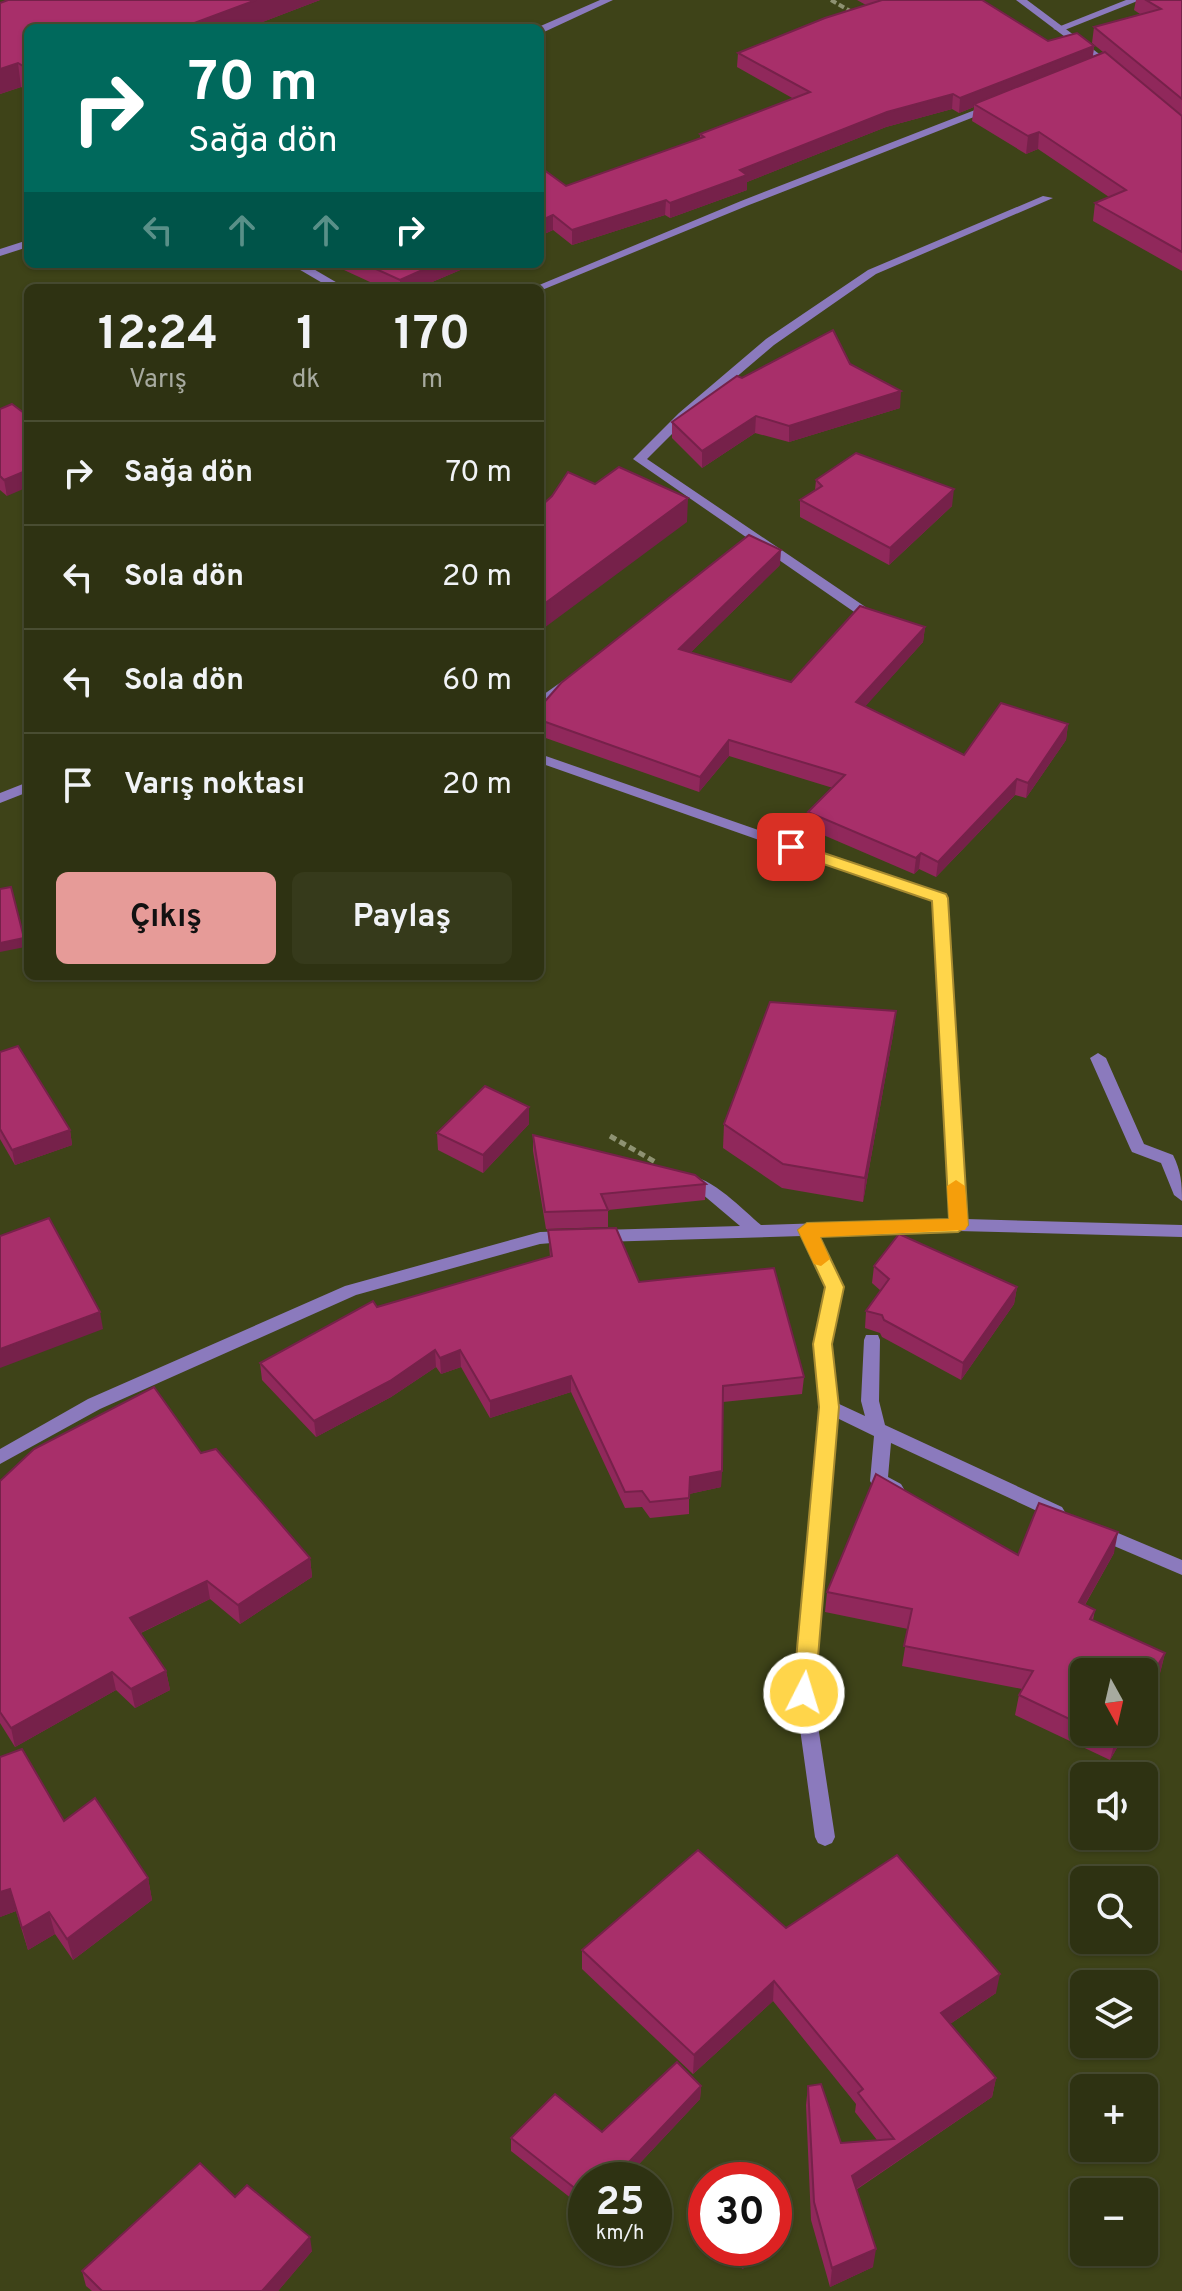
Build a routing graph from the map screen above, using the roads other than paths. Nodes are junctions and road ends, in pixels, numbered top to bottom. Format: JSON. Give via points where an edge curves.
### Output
{"nodes":[{"id":1,"x":608,"y":0,"type":"edge"},
{"id":2,"x":1021,"y":0,"type":"edge"},
{"id":3,"x":1135,"y":0,"type":"edge"},
{"id":4,"x":544,"y":28,"type":"edge"},
{"id":5,"x":1058,"y":29,"type":"junction"},
{"id":6,"x":1106,"y":62,"type":"junction"},
{"id":7,"x":1091,"y":68,"type":"edge"},
{"id":8,"x":1128,"y":81,"type":"edge"},
{"id":9,"x":1002,"y":102,"type":"edge"},
{"id":10,"x":1047,"y":198,"type":"dead end"},
{"id":11,"x":24,"y":244,"type":"edge"},
{"id":12,"x":0,"y":253,"type":"edge"},
{"id":13,"x":303,"y":268,"type":"edge"},
{"id":14,"x":333,"y":284,"type":"edge"},
{"id":15,"x":544,"y":286,"type":"edge"},
{"id":16,"x":754,"y":535,"type":"junction"},
{"id":17,"x":742,"y":544,"type":"edge"},
{"id":18,"x":865,"y":613,"type":"edge"},
{"id":19,"x":574,"y":676,"type":"edge"},
{"id":20,"x":544,"y":701,"type":"edge"},
{"id":21,"x":544,"y":759,"type":"edge"},
{"id":22,"x":24,"y":789,"type":"edge"},
{"id":23,"x":0,"y":798,"type":"edge"},
{"id":24,"x":1098,"y":1058,"type":"dead end"},
{"id":25,"x":677,"y":1178,"type":"edge"},
{"id":26,"x":1182,"y":1195,"type":"edge"},
{"id":27,"x":958,"y":1225,"type":"junction"},
{"id":28,"x":807,"y":1230,"type":"junction"},
{"id":29,"x":1182,"y":1231,"type":"edge"},
{"id":30,"x":759,"y":1232,"type":"junction"},
{"id":31,"x":872,"y":1340,"type":"edge"},
{"id":32,"x":829,"y":1407,"type":"junction"},
{"id":33,"x":880,"y":1431,"type":"junction"},
{"id":34,"x":0,"y":1457,"type":"edge"},
{"id":35,"x":905,"y":1495,"type":"edge"},
{"id":36,"x":1182,"y":1568,"type":"edge"},
{"id":37,"x":825,"y":1837,"type":"dead end"}],
"edges":[{"from":1,"to":4,"type":"street"},
{"from":2,"to":5,"type":"street"},
{"from":3,"to":5,"type":"street"},
{"from":5,"to":6,"type":"street"},
{"from":6,"to":7,"type":"street"},
{"from":6,"to":8,"type":"street"},
{"from":9,"to":15,"type":"street"},
{"from":10,"to":16,"type":"street","via":[[872,272],[770,342],[639,459]]},
{"from":11,"to":12,"type":"street"},
{"from":13,"to":14,"type":"street"},
{"from":16,"to":17,"type":"street"},
{"from":16,"to":18,"type":"street"},
{"from":19,"to":20,"type":"street"},
{"from":21,"to":27,"type":"street","via":[[940,898]]},
{"from":22,"to":23,"type":"street"},
{"from":24,"to":26,"type":"street","via":[[1138,1148],[1167,1159]]},
{"from":25,"to":30,"type":"street","via":[[701,1184]]},
{"from":27,"to":28,"type":"street"},
{"from":27,"to":29,"type":"street"},
{"from":28,"to":30,"type":"street"},
{"from":28,"to":32,"type":"street","via":[[834,1287],[823,1344]]},
{"from":30,"to":34,"type":"street","via":[[540,1238],[351,1290],[94,1404]]},
{"from":31,"to":33,"type":"street","via":[[870,1401]]},
{"from":32,"to":33,"type":"street"},
{"from":32,"to":37,"type":"street","via":[[804,1693]]},
{"from":33,"to":35,"type":"street","via":[[879,1481]]},
{"from":33,"to":36,"type":"street"}]}
